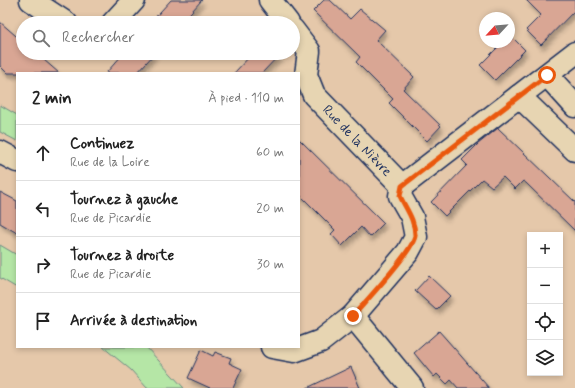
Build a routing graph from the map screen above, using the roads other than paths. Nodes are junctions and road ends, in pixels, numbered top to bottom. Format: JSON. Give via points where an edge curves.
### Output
{"nodes":[{"id":1,"x":31,"y":0,"type":"edge"},
{"id":2,"x":134,"y":0,"type":"edge"},
{"id":3,"x":270,"y":0,"type":"edge"},
{"id":4,"x":55,"y":16,"type":"edge"},
{"id":5,"x":119,"y":16,"type":"edge"},
{"id":6,"x":283,"y":16,"type":"edge"},
{"id":7,"x":300,"y":39,"type":"edge"},
{"id":8,"x":575,"y":53,"type":"edge"},
{"id":9,"x":547,"y":75,"type":"junction"},
{"id":10,"x":519,"y":96,"type":"junction"},
{"id":11,"x":575,"y":106,"type":"edge"},
{"id":12,"x":575,"y":150,"type":"edge"},
{"id":13,"x":0,"y":152,"type":"edge"},
{"id":14,"x":16,"y":160,"type":"edge"},
{"id":15,"x":402,"y":186,"type":"junction"},
{"id":16,"x":353,"y":316,"type":"junction"},
{"id":17,"x":278,"y":348,"type":"edge"},
{"id":18,"x":412,"y":388,"type":"edge"}],
"edges":[{"from":1,"to":4,"type":"street"},
{"from":2,"to":5,"type":"street"},
{"from":3,"to":6,"type":"street"},
{"from":7,"to":15,"type":"street","name":"Rue de la Nièvre","via":[[309,51],[306,75],[314,95]]},
{"from":8,"to":9,"type":"street"},
{"from":9,"to":10,"type":"street"},
{"from":9,"to":11,"type":"street"},
{"from":10,"to":12,"type":"street"},
{"from":10,"to":15,"type":"street"},
{"from":13,"to":14,"type":"street"},
{"from":15,"to":16,"type":"street","via":[[400,196],[412,217],[416,237],[408,252]]},
{"from":16,"to":17,"type":"street","via":[[321,341],[294,351]]},
{"from":16,"to":18,"type":"street"}]}
